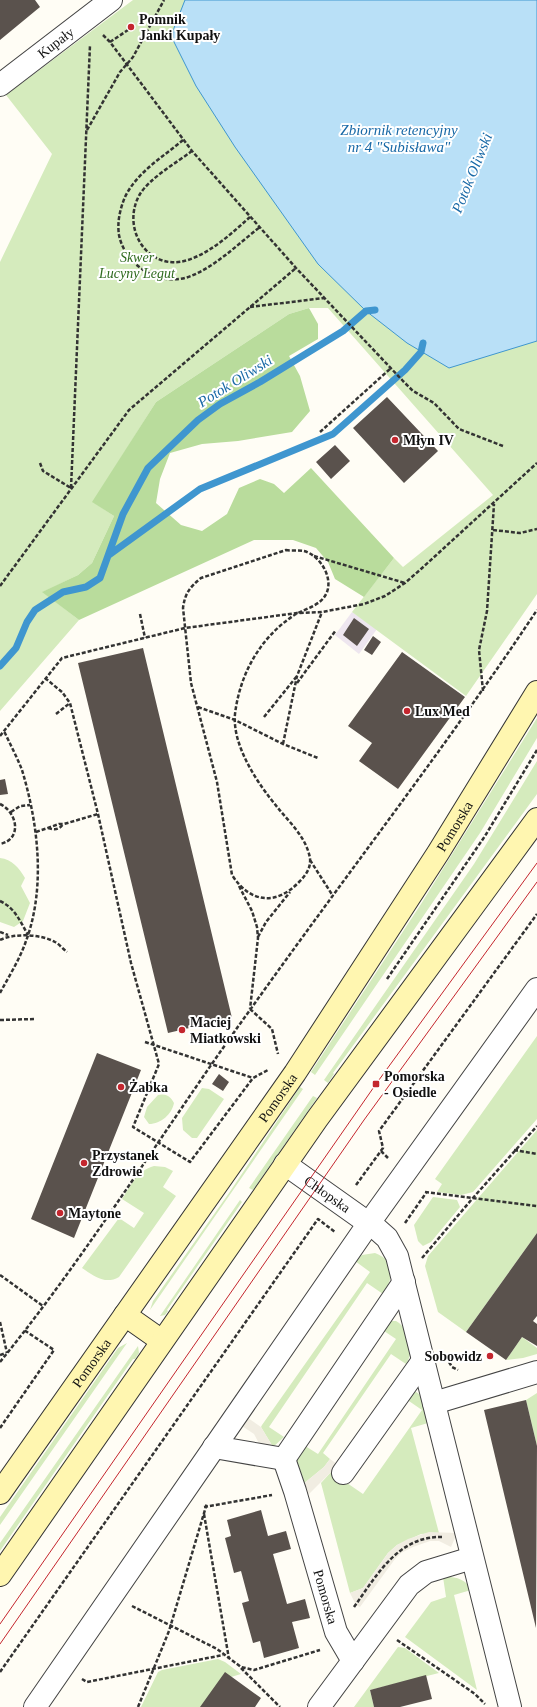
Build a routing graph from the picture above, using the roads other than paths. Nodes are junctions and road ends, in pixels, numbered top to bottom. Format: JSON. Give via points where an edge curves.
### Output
{"nodes":[{"id":1,"x":111,"y":0,"type":"edge"},
{"id":2,"x":0,"y":85,"type":"edge"},
{"id":3,"x":537,"y":692,"type":"edge"},
{"id":4,"x":537,"y":819,"type":"edge"},
{"id":5,"x":537,"y":989,"type":"edge"},
{"id":6,"x":285,"y":1164,"type":"junction"},
{"id":7,"x":369,"y":1223,"type":"junction"},
{"id":8,"x":404,"y":1282,"type":"junction"},
{"id":9,"x":125,"y":1315,"type":"junction"},
{"id":10,"x":162,"y":1341,"type":"junction"},
{"id":11,"x":422,"y":1362,"type":"junction"},
{"id":12,"x":537,"y":1372,"type":"edge"},
{"id":13,"x":434,"y":1403,"type":"junction"},
{"id":14,"x":214,"y":1447,"type":"junction"},
{"id":15,"x":284,"y":1459,"type":"junction"},
{"id":16,"x":343,"y":1473,"type":"dead end"},
{"id":17,"x":0,"y":1493,"type":"edge"},
{"id":18,"x":472,"y":1558,"type":"junction"},
{"id":19,"x":0,"y":1575,"type":"edge"},
{"id":20,"x":347,"y":1652,"type":"junction"},
{"id":21,"x":508,"y":1706,"type":"edge"},
{"id":22,"x":35,"y":1707,"type":"edge"},
{"id":23,"x":320,"y":1707,"type":"edge"}],
"edges":[{"from":1,"to":2,"type":"street","name":"Kupały"},
{"from":3,"to":9,"type":"main road","name":"Pomorska","via":[[438,853],[295,1073]]},
{"from":4,"to":6,"type":"main road"},
{"from":5,"to":7,"type":"street"},
{"from":6,"to":7,"type":"street","name":"Chłopska"},
{"from":6,"to":10,"type":"main road"},
{"from":7,"to":8,"type":"street","name":"Chłopska","via":[[393,1246]]},
{"from":7,"to":14,"type":"street"},
{"from":8,"to":11,"type":"street","name":"Chłopska"},
{"from":8,"to":15,"type":"street"},
{"from":9,"to":10,"type":"main road"},
{"from":9,"to":17,"type":"main road","name":"Pomorska"},
{"from":10,"to":19,"type":"main road"},
{"from":11,"to":13,"type":"street","name":"Chłopska"},
{"from":11,"to":16,"type":"street"},
{"from":12,"to":13,"type":"street"},
{"from":13,"to":18,"type":"street","name":"Chłopska"},
{"from":14,"to":15,"type":"street"},
{"from":14,"to":22,"type":"street"},
{"from":15,"to":20,"type":"street","name":"Pomorska","via":[[336,1632]]},
{"from":18,"to":20,"type":"street","via":[[426,1572],[409,1585],[378,1627]]},
{"from":18,"to":21,"type":"street","name":"Chłopska"},
{"from":20,"to":23,"type":"street"}]}
